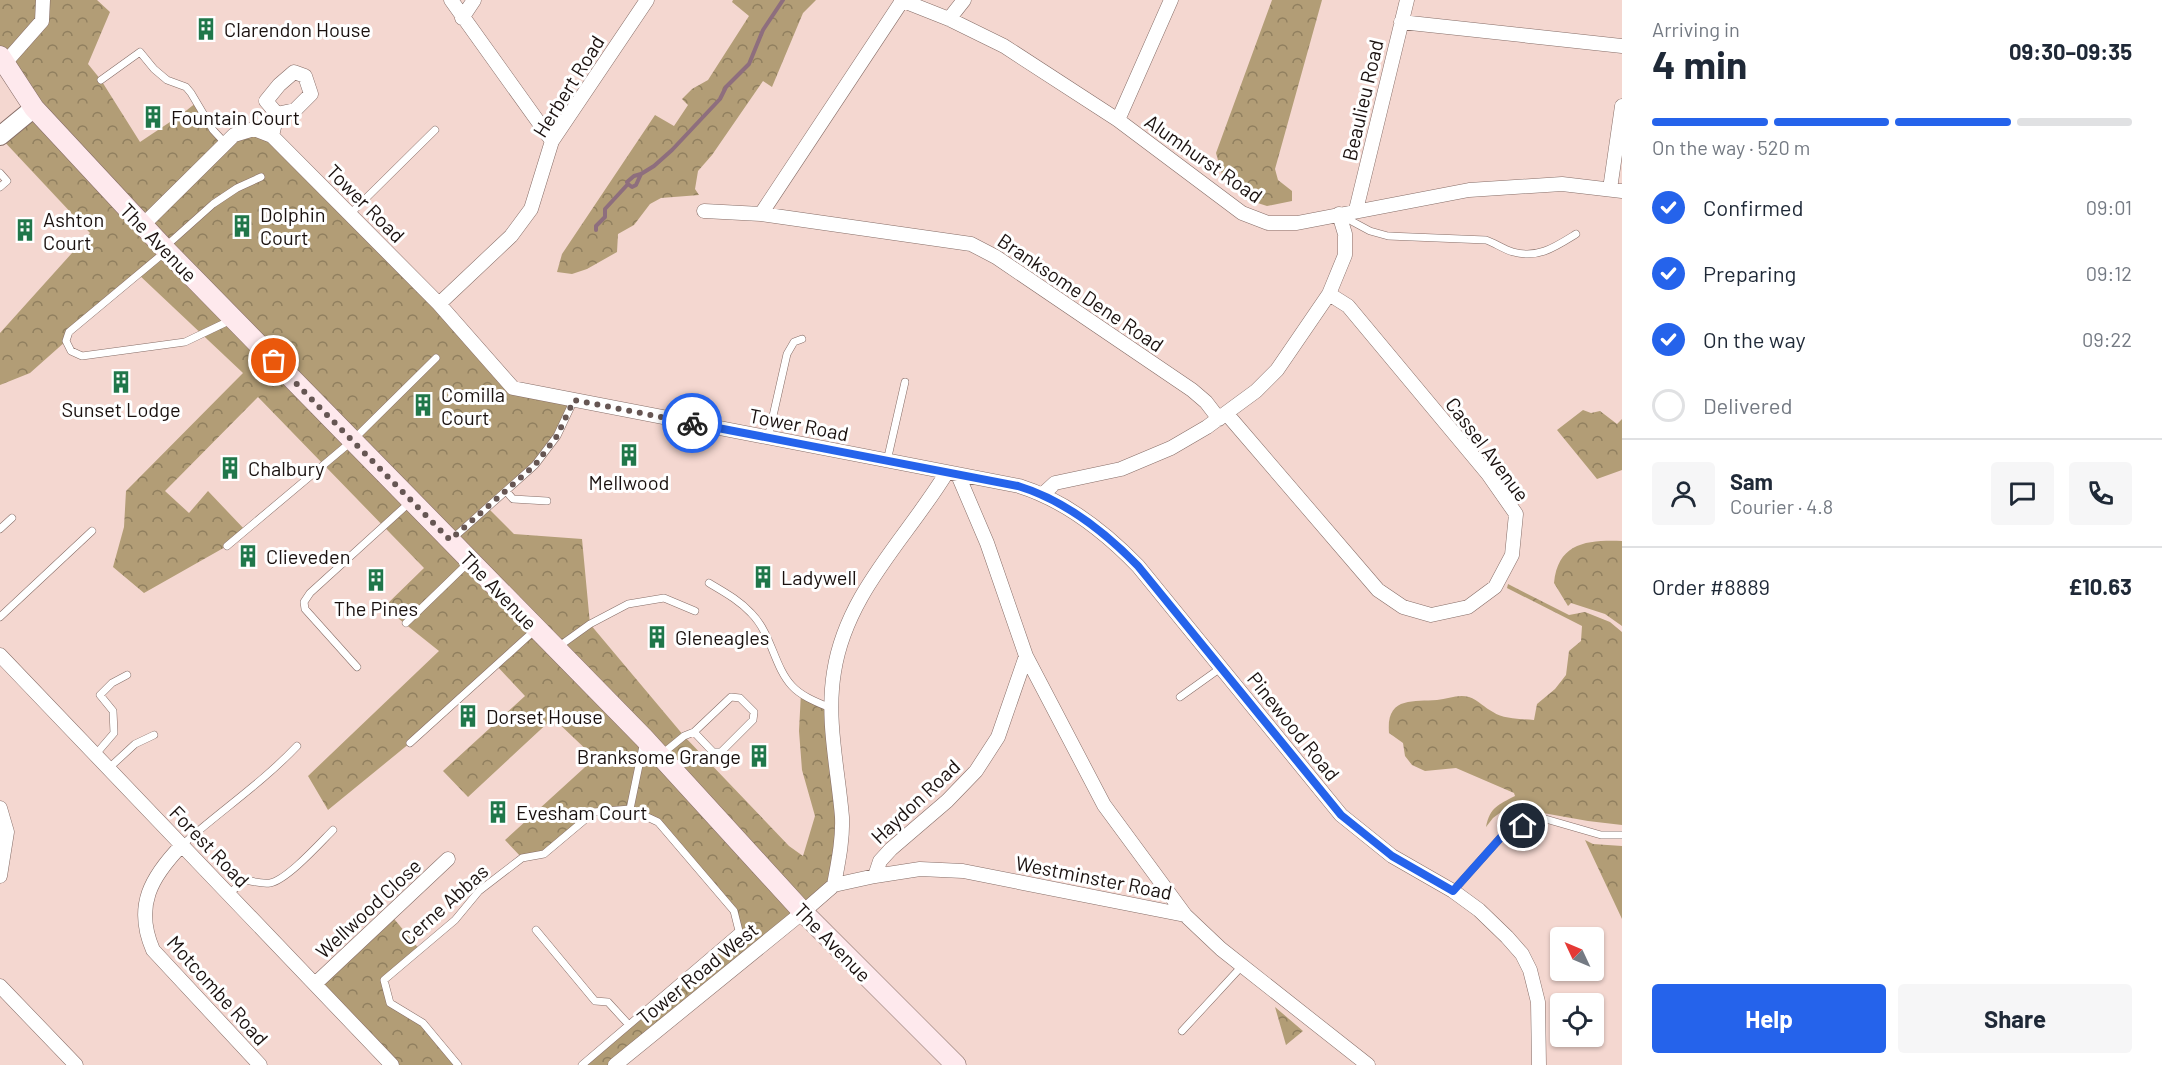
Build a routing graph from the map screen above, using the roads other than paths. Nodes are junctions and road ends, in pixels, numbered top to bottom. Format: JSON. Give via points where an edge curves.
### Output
{"nodes":[{"id":1,"x":43,"y":0,"type":"edge"},
{"id":2,"x":450,"y":0,"type":"edge"},
{"id":3,"x":474,"y":0,"type":"edge"},
{"id":4,"x":647,"y":0,"type":"edge"},
{"id":5,"x":902,"y":0,"type":"edge"},
{"id":6,"x":964,"y":0,"type":"edge"},
{"id":7,"x":1171,"y":0,"type":"edge"},
{"id":8,"x":1407,"y":0,"type":"edge"},
{"id":9,"x":462,"y":18,"type":"junction"},
{"id":10,"x":949,"y":19,"type":"junction"},
{"id":11,"x":1401,"y":22,"type":"junction"},
{"id":12,"x":1622,"y":46,"type":"edge"},
{"id":13,"x":2,"y":60,"type":"edge"},
{"id":14,"x":101,"y":80,"type":"dead end"},
{"id":15,"x":1622,"y":106,"type":"edge"},
{"id":16,"x":34,"y":108,"type":"junction"},
{"id":17,"x":277,"y":114,"type":"dead end"},
{"id":18,"x":1118,"y":120,"type":"junction"},
{"id":19,"x":435,"y":130,"type":"dead end"},
{"id":20,"x":0,"y":136,"type":"edge"},
{"id":21,"x":272,"y":136,"type":"junction"},
{"id":22,"x":552,"y":141,"type":"junction"},
{"id":23,"x":225,"y":143,"type":"junction"},
{"id":24,"x":0,"y":173,"type":"edge"},
{"id":25,"x":261,"y":177,"type":"dead end"},
{"id":26,"x":0,"y":187,"type":"edge"},
{"id":27,"x":1616,"y":190,"type":"edge"},
{"id":28,"x":1356,"y":210,"type":"junction"},
{"id":29,"x":704,"y":211,"type":"dead end"},
{"id":30,"x":350,"y":214,"type":"junction"},
{"id":31,"x":761,"y":214,"type":"junction"},
{"id":32,"x":1339,"y":214,"type":"junction"},
{"id":33,"x":143,"y":225,"type":"junction"},
{"id":34,"x":1576,"y":234,"type":"dead end"},
{"id":35,"x":165,"y":249,"type":"junction"},
{"id":36,"x":1329,"y":294,"type":"junction"},
{"id":37,"x":439,"y":304,"type":"junction"},
{"id":38,"x":234,"y":319,"type":"junction"},
{"id":39,"x":802,"y":339,"type":"dead end"},
{"id":40,"x":436,"y":358,"type":"dead end"},
{"id":41,"x":905,"y":382,"type":"dead end"},
{"id":42,"x":574,"y":400,"type":"junction"},
{"id":43,"x":1223,"y":416,"type":"junction"},
{"id":44,"x":768,"y":438,"type":"junction"},
{"id":45,"x":352,"y":441,"type":"junction"},
{"id":46,"x":887,"y":461,"type":"junction"},
{"id":47,"x":953,"y":474,"type":"junction"},
{"id":48,"x":506,"y":491,"type":"junction"},
{"id":49,"x":1043,"y":494,"type":"junction"},
{"id":50,"x":411,"y":501,"type":"junction"},
{"id":51,"x":547,"y":501,"type":"dead end"},
{"id":52,"x":12,"y":518,"type":"dead end"},
{"id":53,"x":0,"y":529,"type":"edge"},
{"id":54,"x":92,"y":531,"type":"dead end"},
{"id":55,"x":450,"y":540,"type":"junction"},
{"id":56,"x":227,"y":546,"type":"dead end"},
{"id":57,"x":470,"y":561,"type":"junction"},
{"id":58,"x":709,"y":583,"type":"dead end"},
{"id":59,"x":695,"y":611,"type":"dead end"},
{"id":60,"x":0,"y":617,"type":"edge"},
{"id":61,"x":406,"y":623,"type":"dead end"},
{"id":62,"x":536,"y":628,"type":"junction"},
{"id":63,"x":556,"y":648,"type":"junction"},
{"id":64,"x":0,"y":655,"type":"edge"},
{"id":65,"x":1026,"y":656,"type":"junction"},
{"id":66,"x":357,"y":667,"type":"dead end"},
{"id":67,"x":1222,"y":668,"type":"junction"},
{"id":68,"x":127,"y":675,"type":"dead end"},
{"id":69,"x":1180,"y":697,"type":"dead end"},
{"id":70,"x":833,"y":709,"type":"junction"},
{"id":71,"x":694,"y":732,"type":"junction"},
{"id":72,"x":154,"y":735,"type":"dead end"},
{"id":73,"x":644,"y":738,"type":"junction"},
{"id":74,"x":410,"y":743,"type":"dead end"},
{"id":75,"x":297,"y":746,"type":"dead end"},
{"id":76,"x":96,"y":754,"type":"junction"},
{"id":77,"x":660,"y":756,"type":"junction"},
{"id":78,"x":109,"y":768,"type":"junction"},
{"id":79,"x":0,"y":808,"type":"edge"},
{"id":80,"x":630,"y":809,"type":"junction"},
{"id":81,"x":333,"y":830,"type":"dead end"},
{"id":82,"x":1622,"y":835,"type":"edge"},
{"id":83,"x":182,"y":845,"type":"junction"},
{"id":84,"x":448,"y":859,"type":"dead end"},
{"id":85,"x":0,"y":876,"type":"edge"},
{"id":86,"x":875,"y":876,"type":"junction"},
{"id":87,"x":834,"y":885,"type":"junction"},
{"id":88,"x":1453,"y":891,"type":"junction"},
{"id":89,"x":228,"y":894,"type":"junction"},
{"id":90,"x":803,"y":912,"type":"junction"},
{"id":91,"x":1185,"y":915,"type":"junction"},
{"id":92,"x":536,"y":930,"type":"dead end"},
{"id":93,"x":1242,"y":966,"type":"junction"},
{"id":94,"x":315,"y":984,"type":"junction"},
{"id":95,"x":0,"y":986,"type":"edge"},
{"id":96,"x":629,"y":1025,"type":"junction"},
{"id":97,"x":1182,"y":1031,"type":"dead end"},
{"id":98,"x":76,"y":1065,"type":"edge"},
{"id":99,"x":260,"y":1065,"type":"edge"},
{"id":100,"x":392,"y":1065,"type":"edge"},
{"id":101,"x":458,"y":1065,"type":"edge"},
{"id":102,"x":582,"y":1065,"type":"edge"},
{"id":103,"x":615,"y":1065,"type":"edge"},
{"id":104,"x":956,"y":1065,"type":"edge"},
{"id":105,"x":1368,"y":1065,"type":"edge"},
{"id":106,"x":1539,"y":1065,"type":"edge"}],
"edges":[{"from":1,"to":13,"type":"street","via":[[42,21]]},
{"from":2,"to":9,"type":"street"},
{"from":3,"to":9,"type":"street"},
{"from":4,"to":22,"type":"street","name":"Herbert Road"},
{"from":5,"to":10,"type":"street","name":"Alumhurst Road"},
{"from":5,"to":31,"type":"street"},
{"from":6,"to":10,"type":"street"},
{"from":7,"to":18,"type":"street"},
{"from":8,"to":11,"type":"street","name":"Beaulieu Road"},
{"from":9,"to":22,"type":"street"},
{"from":10,"to":18,"type":"street","name":"Alumhurst Road","via":[[1004,46]]},
{"from":11,"to":12,"type":"street"},
{"from":11,"to":28,"type":"street","name":"Beaulieu Road"},
{"from":13,"to":16,"type":"main road","name":"The Avenue"},
{"from":14,"to":23,"type":"lane","via":[[140,52],[166,80],[186,87]]},
{"from":15,"to":27,"type":"street"},
{"from":16,"to":20,"type":"street"},
{"from":16,"to":33,"type":"main road","name":"The Avenue"},
{"from":17,"to":21,"type":"street"},
{"from":18,"to":32,"type":"street","name":"Alumhurst Road","via":[[1242,213],[1268,223],[1297,223]]},
{"from":19,"to":30,"type":"lane"},
{"from":21,"to":23,"type":"street","via":[[254,129],[234,135]]},
{"from":21,"to":30,"type":"street","name":"Tower Road"},
{"from":22,"to":37,"type":"street","name":"Herbert Road","via":[[531,209],[511,236]]},
{"from":23,"to":33,"type":"street"},
{"from":24,"to":26,"type":"lane","via":[[7,181]]},
{"from":25,"to":35,"type":"lane","via":[[213,204]]},
{"from":27,"to":28,"type":"street","name":"Alumhurst Road","via":[[1562,184],[1468,190]]},
{"from":28,"to":32,"type":"street","name":"Alumhurst Road"},
{"from":29,"to":31,"type":"street","name":"Branksome Dene Road"},
{"from":30,"to":37,"type":"street","name":"Tower Road"},
{"from":31,"to":43,"type":"street","name":"Branksome Dene Road","via":[[971,244],[1192,390]]},
{"from":32,"to":34,"type":"lane","via":[[1388,236],[1486,240],[1523,254],[1545,252]]},
{"from":32,"to":36,"type":"street","via":[[1346,255]]},
{"from":33,"to":35,"type":"main road","name":"The Avenue"},
{"from":35,"to":38,"type":"main road","name":"The Avenue"},
{"from":35,"to":38,"type":"lane","via":[[69,332],[66,341],[71,351],[82,356],[185,342]]},
{"from":36,"to":43,"type":"street","via":[[1277,370]]},
{"from":36,"to":43,"type":"street","name":"Cassel Avenue","via":[[1348,306],[1516,513],[1512,555],[1495,587],[1468,607],[1431,615],[1403,607],[1378,590]]},
{"from":37,"to":42,"type":"street","name":"Tower Road","via":[[513,388]]},
{"from":38,"to":45,"type":"main road","name":"The Avenue"},
{"from":39,"to":44,"type":"lane","via":[[789,349]]},
{"from":40,"to":45,"type":"lane"},
{"from":41,"to":46,"type":"lane"},
{"from":42,"to":44,"type":"street","name":"Tower Road"},
{"from":42,"to":48,"type":"lane","via":[[557,436],[535,465]]},
{"from":43,"to":49,"type":"street","via":[[1171,448],[1121,469],[1055,483]]},
{"from":44,"to":46,"type":"street","name":"Tower Road"},
{"from":45,"to":50,"type":"main road","name":"The Avenue"},
{"from":45,"to":56,"type":"lane"},
{"from":46,"to":47,"type":"street","name":"Tower Road"},
{"from":47,"to":49,"type":"street","name":"Pinewood Road"},
{"from":47,"to":65,"type":"street","via":[[987,543]]},
{"from":47,"to":70,"type":"street","via":[[870,580],[846,628],[834,672]]},
{"from":48,"to":51,"type":"lane","via":[[513,499]]},
{"from":48,"to":55,"type":"lane"},
{"from":49,"to":67,"type":"street","name":"Pinewood Road","via":[[1114,541]]},
{"from":50,"to":55,"type":"main road","name":"The Avenue"},
{"from":50,"to":66,"type":"lane","via":[[304,602],[305,609]]},
{"from":52,"to":53,"type":"lane"},
{"from":54,"to":60,"type":"lane"},
{"from":55,"to":57,"type":"main road","name":"The Avenue"},
{"from":57,"to":61,"type":"lane"},
{"from":57,"to":62,"type":"main road","name":"The Avenue"},
{"from":58,"to":70,"type":"lane","via":[[752,613],[768,636],[793,688]]},
{"from":59,"to":63,"type":"lane","via":[[664,598],[628,604]]},
{"from":62,"to":63,"type":"main road","name":"The Avenue"},
{"from":62,"to":74,"type":"lane"},
{"from":63,"to":73,"type":"main road","name":"The Avenue"},
{"from":64,"to":76,"type":"street","name":"Forest Road"},
{"from":65,"to":86,"type":"street","name":"Haydon Road","via":[[998,737],[976,771],[885,855]]},
{"from":65,"to":91,"type":"street","via":[[1104,805]]},
{"from":67,"to":69,"type":"lane"},
{"from":67,"to":88,"type":"street","name":"Pinewood Road","via":[[1341,815],[1392,856]]},
{"from":68,"to":76,"type":"lane","via":[[100,695],[113,711],[114,734]]},
{"from":70,"to":87,"type":"street","via":[[842,820]]},
{"from":71,"to":71,"type":"lane","via":[[731,697],[740,698],[754,712],[753,720],[721,752],[713,752]]},
{"from":71,"to":77,"type":"lane"},
{"from":72,"to":78,"type":"lane","via":[[135,744]]},
{"from":73,"to":77,"type":"main road","name":"The Avenue"},
{"from":73,"to":80,"type":"lane"},
{"from":75,"to":83,"type":"lane","via":[[275,769]]},
{"from":76,"to":78,"type":"street","name":"Forest Road"},
{"from":77,"to":90,"type":"main road","name":"The Avenue"},
{"from":78,"to":83,"type":"street","name":"Forest Road"},
{"from":79,"to":85,"type":"street","via":[[7,832]]},
{"from":80,"to":96,"type":"lane","name":"Cerne Abbas","via":[[658,822],[734,911],[738,931]]},
{"from":80,"to":101,"type":"lane","name":"Cerne Abbas","via":[[594,812],[544,854],[522,858],[479,891],[455,920],[384,980],[390,1003],[423,1023]]},
{"from":81,"to":89,"type":"lane","via":[[273,883],[246,880]]},
{"from":82,"to":88,"type":"lane","via":[[1602,835],[1542,818],[1503,835]]},
{"from":83,"to":89,"type":"street","name":"Forest Road"},
{"from":83,"to":99,"type":"street","name":"Motcombe Road","via":[[165,862],[150,888],[145,905],[147,936],[153,950]]},
{"from":84,"to":94,"type":"street","name":"Wellwood Close"},
{"from":86,"to":87,"type":"street","name":"Westminster Road"},
{"from":86,"to":91,"type":"street","name":"Westminster Road","via":[[920,870],[963,871]]},
{"from":87,"to":90,"type":"street"},
{"from":88,"to":106,"type":"street","name":"Pinewood Road","via":[[1507,937],[1530,970],[1538,1002]]},
{"from":89,"to":94,"type":"street","name":"Forest Road"},
{"from":90,"to":103,"type":"street","name":"Tower Road West"},
{"from":90,"to":104,"type":"main road","name":"The Avenue"},
{"from":91,"to":93,"type":"street","name":"Westminster Road"},
{"from":92,"to":96,"type":"lane","via":[[594,1001],[608,1002]]},
{"from":93,"to":97,"type":"lane"},
{"from":93,"to":105,"type":"street","name":"Westminster Road"},
{"from":94,"to":100,"type":"street","name":"Forest Road"},
{"from":95,"to":98,"type":"street"},
{"from":96,"to":102,"type":"lane","name":"Cerne Abbas"}]}
